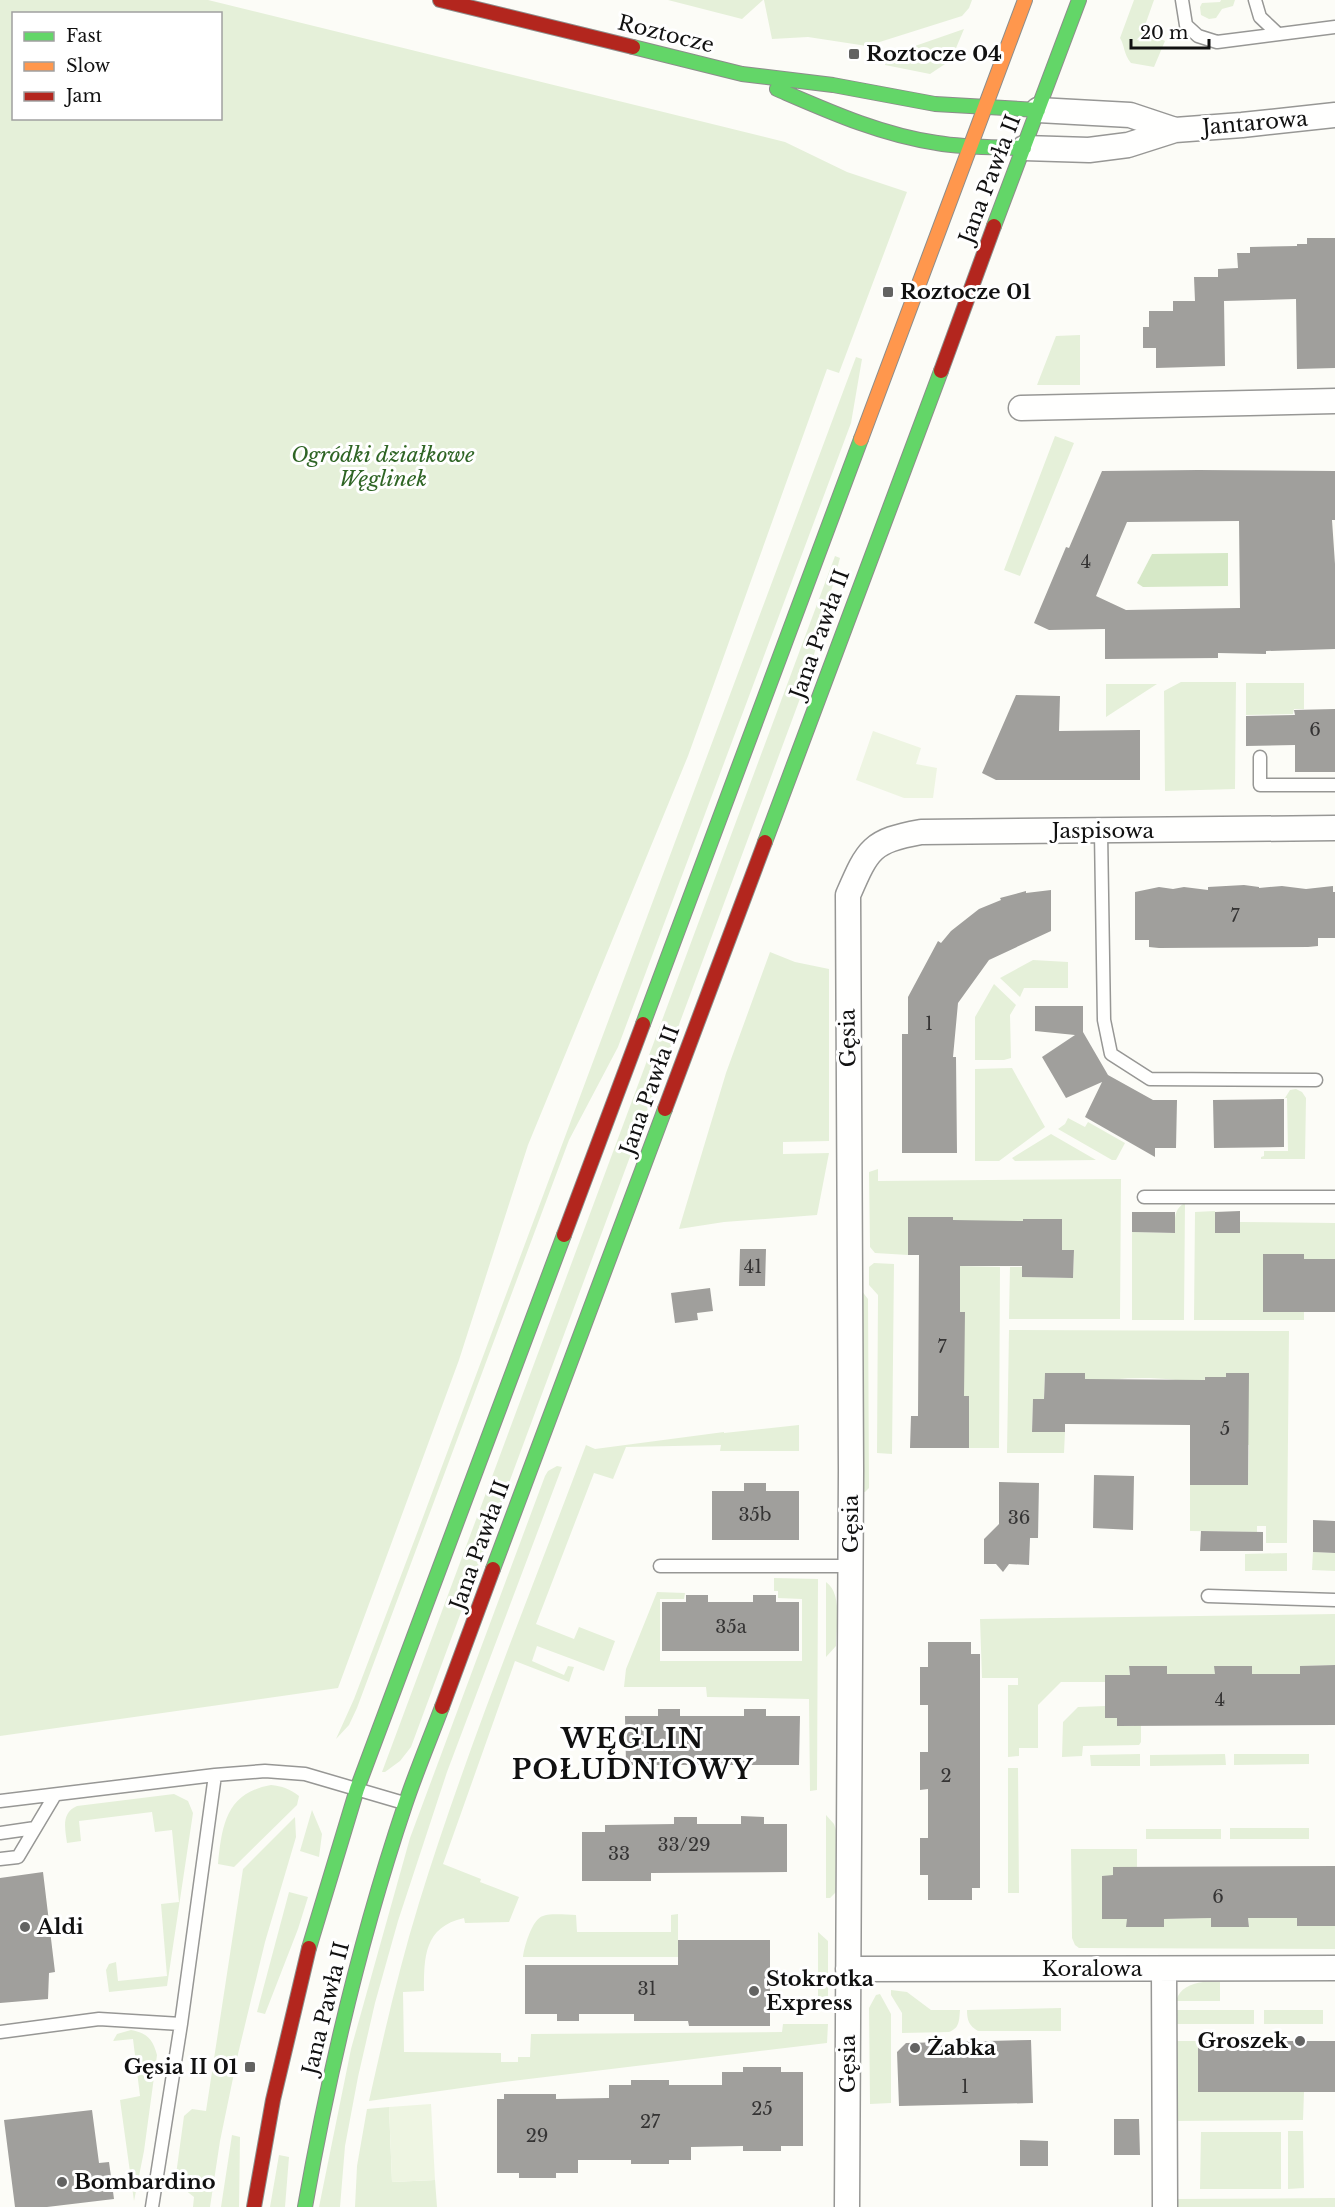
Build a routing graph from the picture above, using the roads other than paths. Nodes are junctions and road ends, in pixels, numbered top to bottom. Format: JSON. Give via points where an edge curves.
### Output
{"nodes":[{"id":1,"x":440,"y":0,"type":"edge"},
{"id":2,"x":1025,"y":0,"type":"edge"},
{"id":3,"x":1079,"y":0,"type":"edge"},
{"id":4,"x":1182,"y":0,"type":"edge"},
{"id":5,"x":1255,"y":0,"type":"edge"},
{"id":6,"x":1335,"y":27,"type":"edge"},
{"id":7,"x":1278,"y":34,"type":"junction"},
{"id":8,"x":742,"y":74,"type":"junction"},
{"id":9,"x":985,"y":108,"type":"junction"},
{"id":10,"x":1038,"y":110,"type":"junction"},
{"id":11,"x":1335,"y":115,"type":"edge"},
{"id":12,"x":1175,"y":130,"type":"junction"},
{"id":13,"x":971,"y":146,"type":"junction"},
{"id":14,"x":1024,"y":148,"type":"junction"},
{"id":15,"x":1335,"y":401,"type":"edge"},
{"id":16,"x":1021,"y":408,"type":"dead end"},
{"id":17,"x":1260,"y":758,"type":"dead end"},
{"id":18,"x":1335,"y":784,"type":"edge"},
{"id":19,"x":1335,"y":828,"type":"edge"},
{"id":20,"x":1101,"y":832,"type":"junction"},
{"id":21,"x":874,"y":847,"type":"joint"},
{"id":22,"x":1316,"y":1080,"type":"dead end"},
{"id":23,"x":1144,"y":1197,"type":"dead end"},
{"id":24,"x":1335,"y":1197,"type":"edge"},
{"id":25,"x":660,"y":1566,"type":"dead end"},
{"id":26,"x":851,"y":1566,"type":"junction"},
{"id":27,"x":1208,"y":1596,"type":"dead end"},
{"id":28,"x":1335,"y":1600,"type":"edge"},
{"id":29,"x":215,"y":1775,"type":"junction"},
{"id":30,"x":357,"y":1789,"type":"junction"},
{"id":31,"x":55,"y":1795,"type":"junction"},
{"id":32,"x":0,"y":1801,"type":"edge"},
{"id":33,"x":406,"y":1803,"type":"junction"},
{"id":34,"x":35,"y":1828,"type":"junction"},
{"id":35,"x":0,"y":1833,"type":"edge"},
{"id":36,"x":0,"y":1859,"type":"edge"},
{"id":37,"x":1335,"y":1968,"type":"edge"},
{"id":38,"x":848,"y":1969,"type":"junction"},
{"id":39,"x":1164,"y":1969,"type":"junction"},
{"id":40,"x":181,"y":2024,"type":"junction"},
{"id":41,"x":0,"y":2032,"type":"edge"},
{"id":42,"x":152,"y":2207,"type":"edge"},
{"id":43,"x":254,"y":2207,"type":"edge"},
{"id":44,"x":305,"y":2207,"type":"edge"},
{"id":45,"x":847,"y":2207,"type":"edge"},
{"id":46,"x":1165,"y":2207,"type":"edge"}],
"edges":[{"from":1,"to":8,"type":"main road","name":"Roztocze"},
{"from":2,"to":9,"type":"main road","name":"Jana Pawła II"},
{"from":3,"to":10,"type":"main road","name":"Jana Pawła II"},
{"from":4,"to":7,"type":"lane","via":[[1186,25],[1198,36],[1217,42]]},
{"from":5,"to":7,"type":"lane","via":[[1260,16]]},
{"from":6,"to":7,"type":"lane"},
{"from":8,"to":9,"type":"main road","name":"Roztocze"},
{"from":8,"to":13,"type":"main road","name":"Roztocze","via":[[832,113],[879,128],[923,141]]},
{"from":9,"to":10,"type":"main road","name":"Roztocze"},
{"from":9,"to":13,"type":"main road","name":"Jana Pawła II"},
{"from":10,"to":12,"type":"street","name":"Jantarowa","via":[[1130,115]]},
{"from":10,"to":14,"type":"main road","name":"Jana Pawła II"},
{"from":11,"to":12,"type":"street","name":"Jantarowa"},
{"from":12,"to":14,"type":"street","name":"Jantarowa","via":[[1128,145],[1089,150]]},
{"from":13,"to":14,"type":"main road","name":"Roztocze"},
{"from":13,"to":30,"type":"main road","name":"Jana Pawła II"},
{"from":14,"to":33,"type":"main road","name":"Jana Pawła II"},
{"from":15,"to":16,"type":"street"},
{"from":17,"to":18,"type":"lane","via":[[1260,785]]},
{"from":19,"to":20,"type":"street","name":"Jaspisowa"},
{"from":20,"to":21,"type":"street","name":"Jaspisowa","via":[[921,832],[893,837]]},
{"from":20,"to":22,"type":"lane","via":[[1104,1020],[1112,1054],[1150,1079]]},
{"from":21,"to":26,"type":"street","name":"Gęsia","via":[[848,895]]},
{"from":23,"to":24,"type":"lane"},
{"from":25,"to":26,"type":"lane"},
{"from":26,"to":38,"type":"street","name":"Gęsia"},
{"from":27,"to":28,"type":"lane"},
{"from":29,"to":30,"type":"lane","via":[[286,1771]]},
{"from":29,"to":31,"type":"lane"},
{"from":29,"to":40,"type":"lane"},
{"from":30,"to":33,"type":"lane"},
{"from":30,"to":43,"type":"main road","name":"Jana Pawła II","via":[[300,1980],[276,2081]]},
{"from":31,"to":32,"type":"lane"},
{"from":31,"to":34,"type":"lane"},
{"from":33,"to":44,"type":"main road","name":"Jana Pawła II","via":[[346,2005]]},
{"from":34,"to":35,"type":"lane"},
{"from":34,"to":36,"type":"lane","via":[[18,1857]]},
{"from":37,"to":39,"type":"street","name":"Koralowa"},
{"from":38,"to":39,"type":"street","name":"Koralowa"},
{"from":38,"to":45,"type":"street","name":"Gęsia"},
{"from":39,"to":46,"type":"street"},
{"from":40,"to":41,"type":"lane","via":[[99,2019]]},
{"from":40,"to":42,"type":"lane"}]}
